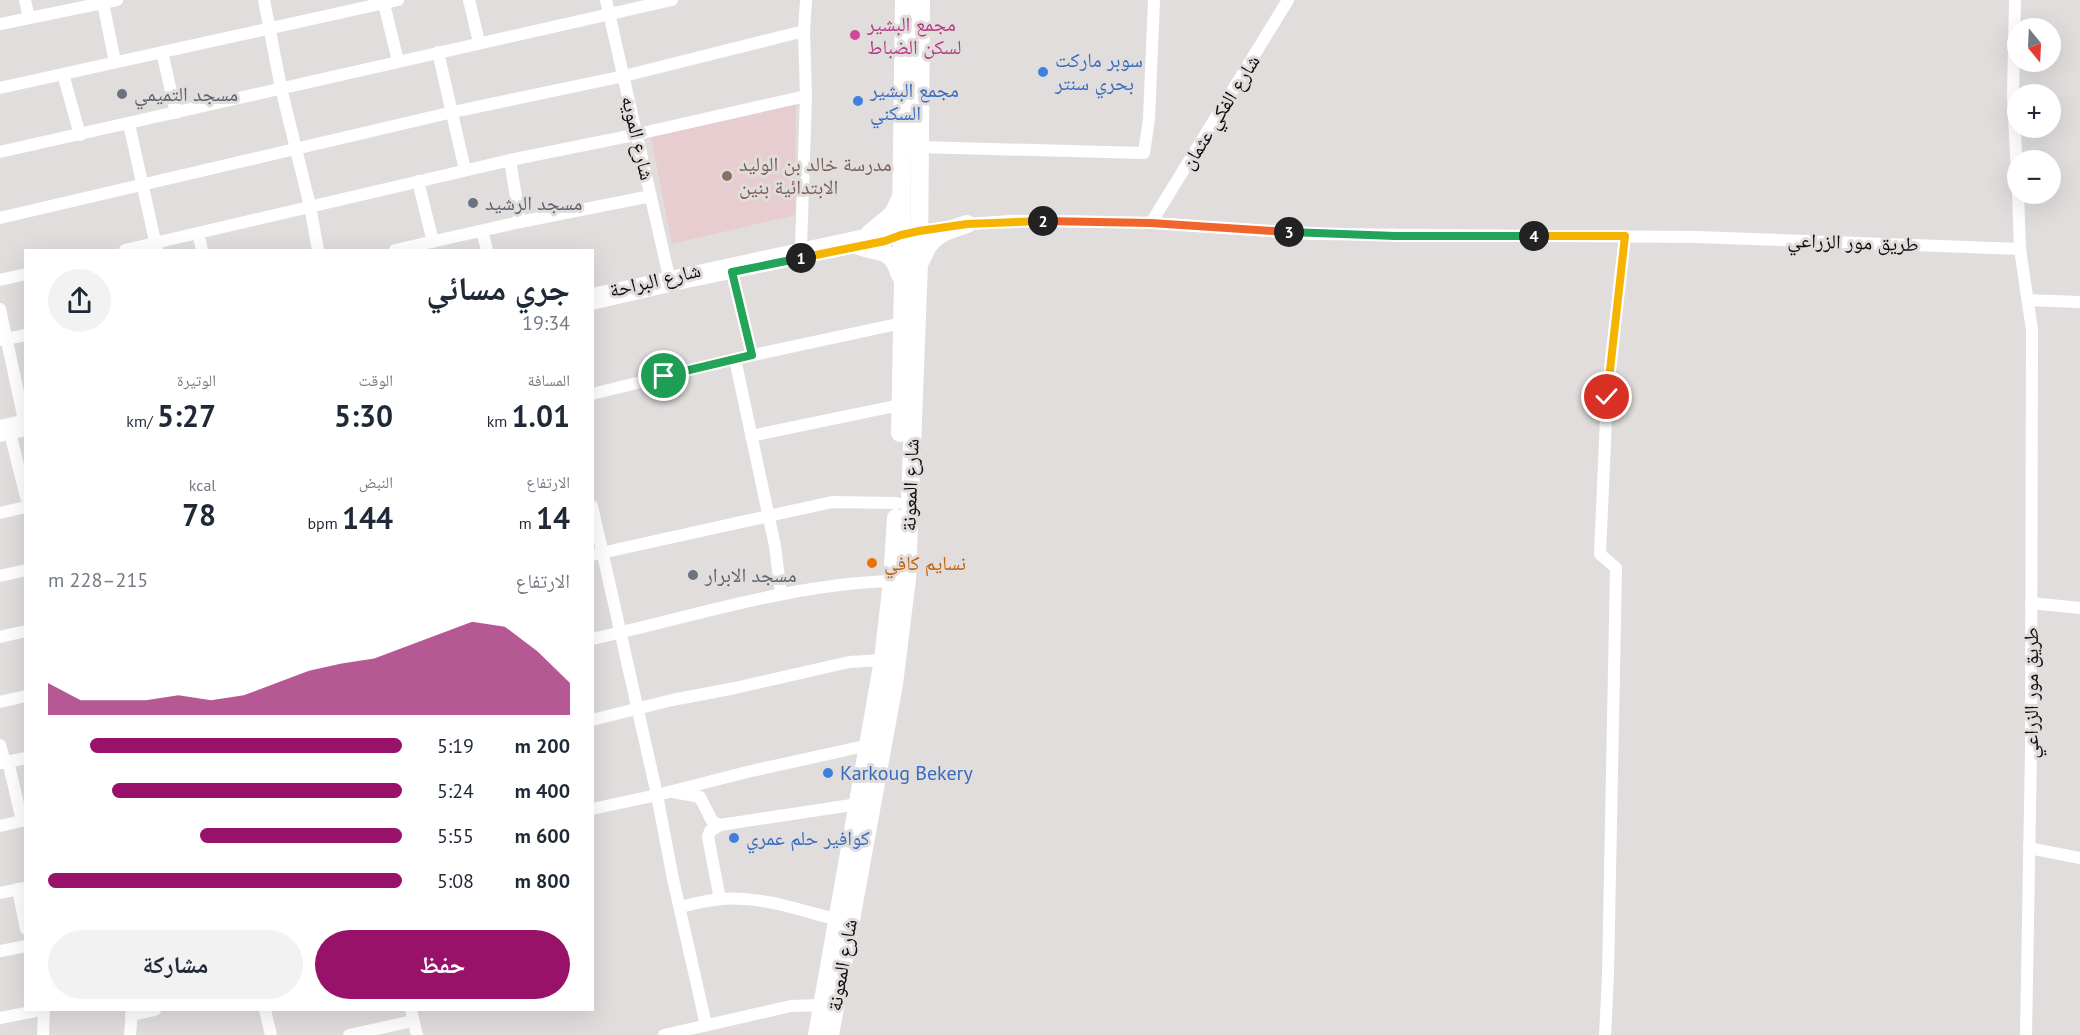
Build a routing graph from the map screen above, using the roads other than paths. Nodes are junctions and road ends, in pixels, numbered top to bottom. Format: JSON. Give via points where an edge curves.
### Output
{"nodes":[{"id":1,"x":25,"y":0,"type":"edge"},
{"id":2,"x":117,"y":0,"type":"edge"},
{"id":3,"x":264,"y":0,"type":"edge"},
{"id":4,"x":398,"y":0,"type":"edge"},
{"id":5,"x":469,"y":0,"type":"edge"},
{"id":6,"x":606,"y":0,"type":"edge"},
{"id":7,"x":672,"y":0,"type":"edge"},
{"id":8,"x":806,"y":0,"type":"edge"},
{"id":9,"x":904,"y":0,"type":"edge"},
{"id":10,"x":921,"y":0,"type":"edge"},
{"id":11,"x":1154,"y":0,"type":"edge"},
{"id":12,"x":1288,"y":0,"type":"edge"},
{"id":13,"x":2015,"y":0,"type":"edge"},
{"id":14,"x":103,"y":3,"type":"junction"},
{"id":15,"x":384,"y":4,"type":"junction"},
{"id":16,"x":609,"y":14,"type":"junction"},
{"id":17,"x":28,"y":18,"type":"junction"},
{"id":18,"x":0,"y":24,"type":"edge"},
{"id":19,"x":270,"y":29,"type":"junction"},
{"id":20,"x":804,"y":31,"type":"junction"},
{"id":21,"x":480,"y":42,"type":"junction"},
{"id":22,"x":162,"y":52,"type":"junction"},
{"id":23,"x":438,"y":52,"type":"junction"},
{"id":24,"x":398,"y":61,"type":"junction"},
{"id":25,"x":115,"y":62,"type":"junction"},
{"id":26,"x":63,"y":74,"type":"junction"},
{"id":27,"x":624,"y":76,"type":"junction"},
{"id":28,"x":0,"y":88,"type":"edge"},
{"id":29,"x":281,"y":88,"type":"junction"},
{"id":30,"x":806,"y":96,"type":"junction"},
{"id":31,"x":453,"y":112,"type":"junction"},
{"id":32,"x":176,"y":113,"type":"junction"},
{"id":33,"x":129,"y":124,"type":"junction"},
{"id":34,"x":637,"y":134,"type":"junction"},
{"id":35,"x":80,"y":135,"type":"junction"},
{"id":36,"x":919,"y":147,"type":"junction"},
{"id":37,"x":295,"y":149,"type":"junction"},
{"id":38,"x":2016,"y":150,"type":"edge"},
{"id":39,"x":0,"y":152,"type":"edge"},
{"id":40,"x":510,"y":160,"type":"junction"},
{"id":41,"x":465,"y":170,"type":"junction"},
{"id":42,"x":418,"y":181,"type":"junction"},
{"id":43,"x":142,"y":185,"type":"junction"},
{"id":44,"x":902,"y":194,"type":"junction"},
{"id":45,"x":651,"y":196,"type":"junction"},
{"id":46,"x":2018,"y":204,"type":"edge"},
{"id":47,"x":310,"y":206,"type":"junction"},
{"id":48,"x":0,"y":218,"type":"edge"},
{"id":49,"x":520,"y":222,"type":"junction"},
{"id":50,"x":1151,"y":223,"type":"junction"},
{"id":51,"x":967,"y":224,"type":"junction"},
{"id":52,"x":482,"y":231,"type":"junction"},
{"id":53,"x":198,"y":233,"type":"junction"},
{"id":54,"x":910,"y":233,"type":"junction"},
{"id":55,"x":1625,"y":236,"type":"junction"},
{"id":56,"x":864,"y":240,"type":"junction"},
{"id":57,"x":434,"y":242,"type":"junction"},
{"id":58,"x":156,"y":247,"type":"edge"},
{"id":59,"x":801,"y":248,"type":"junction"},
{"id":60,"x":135,"y":249,"type":"edge"},
{"id":61,"x":202,"y":249,"type":"edge"},
{"id":62,"x":318,"y":249,"type":"edge"},
{"id":63,"x":400,"y":249,"type":"edge"},
{"id":64,"x":487,"y":249,"type":"edge"},
{"id":65,"x":2020,"y":249,"type":"junction"},
{"id":66,"x":919,"y":263,"type":"junction"},
{"id":67,"x":732,"y":272,"type":"junction"},
{"id":68,"x":24,"y":274,"type":"edge"},
{"id":69,"x":669,"y":277,"type":"junction"},
{"id":70,"x":0,"y":280,"type":"edge"},
{"id":71,"x":903,"y":283,"type":"junction"},
{"id":72,"x":594,"y":294,"type":"edge"},
{"id":73,"x":2028,"y":300,"type":"junction"},
{"id":74,"x":2080,"y":302,"type":"edge"},
{"id":75,"x":594,"y":304,"type":"edge"},
{"id":76,"x":0,"y":309,"type":"edge"},
{"id":77,"x":902,"y":322,"type":"junction"},
{"id":78,"x":24,"y":335,"type":"edge"},
{"id":79,"x":3,"y":340,"type":"edge"},
{"id":80,"x":752,"y":355,"type":"junction"},
{"id":81,"x":735,"y":359,"type":"junction"},
{"id":82,"x":594,"y":394,"type":"edge"},
{"id":83,"x":900,"y":405,"type":"junction"},
{"id":84,"x":24,"y":419,"type":"edge"},
{"id":85,"x":24,"y":423,"type":"edge"},
{"id":86,"x":3,"y":431,"type":"edge"},
{"id":87,"x":751,"y":436,"type":"junction"},
{"id":88,"x":24,"y":491,"type":"edge"},
{"id":89,"x":897,"y":503,"type":"junction"},
{"id":90,"x":24,"y":507,"type":"edge"},
{"id":91,"x":0,"y":513,"type":"edge"},
{"id":92,"x":768,"y":515,"type":"junction"},
{"id":93,"x":594,"y":522,"type":"edge"},
{"id":94,"x":598,"y":554,"type":"edge"},
{"id":95,"x":24,"y":570,"type":"edge"},
{"id":96,"x":0,"y":576,"type":"edge"},
{"id":97,"x":892,"y":580,"type":"junction"},
{"id":98,"x":781,"y":594,"type":"junction"},
{"id":99,"x":2031,"y":603,"type":"junction"},
{"id":100,"x":2080,"y":608,"type":"edge"},
{"id":101,"x":24,"y":631,"type":"edge"},
{"id":102,"x":621,"y":633,"type":"junction"},
{"id":103,"x":0,"y":637,"type":"edge"},
{"id":104,"x":594,"y":639,"type":"edge"},
{"id":105,"x":883,"y":660,"type":"junction"},
{"id":106,"x":24,"y":696,"type":"edge"},
{"id":107,"x":0,"y":702,"type":"edge"},
{"id":108,"x":639,"y":710,"type":"junction"},
{"id":109,"x":594,"y":720,"type":"edge"},
{"id":110,"x":0,"y":745,"type":"edge"},
{"id":111,"x":869,"y":745,"type":"junction"},
{"id":112,"x":24,"y":758,"type":"edge"},
{"id":113,"x":4,"y":762,"type":"edge"},
{"id":114,"x":671,"y":792,"type":"junction"},
{"id":115,"x":657,"y":795,"type":"junction"},
{"id":116,"x":858,"y":804,"type":"junction"},
{"id":117,"x":594,"y":809,"type":"edge"},
{"id":118,"x":24,"y":821,"type":"edge"},
{"id":119,"x":720,"y":825,"type":"junction"},
{"id":120,"x":0,"y":826,"type":"edge"},
{"id":121,"x":2029,"y":848,"type":"junction"},
{"id":122,"x":2080,"y":858,"type":"edge"},
{"id":123,"x":22,"y":888,"type":"edge"},
{"id":124,"x":0,"y":892,"type":"edge"},
{"id":125,"x":720,"y":899,"type":"junction"},
{"id":126,"x":680,"y":907,"type":"junction"},
{"id":127,"x":24,"y":908,"type":"edge"},
{"id":128,"x":838,"y":920,"type":"junction"},
{"id":129,"x":24,"y":946,"type":"edge"},
{"id":130,"x":0,"y":951,"type":"edge"},
{"id":131,"x":822,"y":1005,"type":"junction"},
{"id":132,"x":37,"y":1011,"type":"edge"},
{"id":133,"x":42,"y":1011,"type":"edge"},
{"id":134,"x":265,"y":1011,"type":"edge"},
{"id":135,"x":132,"y":1012,"type":"edge"},
{"id":136,"x":412,"y":1015,"type":"edge"},
{"id":137,"x":0,"y":1018,"type":"edge"},
{"id":138,"x":706,"y":1025,"type":"junction"},
{"id":139,"x":43,"y":1035,"type":"edge"},
{"id":140,"x":130,"y":1035,"type":"edge"},
{"id":141,"x":271,"y":1035,"type":"edge"},
{"id":142,"x":349,"y":1035,"type":"edge"},
{"id":143,"x":417,"y":1035,"type":"edge"},
{"id":144,"x":664,"y":1035,"type":"edge"},
{"id":145,"x":817,"y":1035,"type":"edge"},
{"id":146,"x":830,"y":1035,"type":"edge"},
{"id":147,"x":1605,"y":1035,"type":"edge"},
{"id":148,"x":2026,"y":1035,"type":"edge"}],
"edges":[{"from":1,"to":17,"type":"street"},
{"from":2,"to":14,"type":"street"},
{"from":3,"to":19,"type":"street"},
{"from":4,"to":15,"type":"street"},
{"from":5,"to":21,"type":"street"},
{"from":6,"to":16,"type":"street","name":"شارع المويه"},
{"from":7,"to":16,"type":"street"},
{"from":8,"to":20,"type":"street"},
{"from":9,"to":44,"type":"highway","name":"شارع المعونة"},
{"from":10,"to":36,"type":"highway","name":"شارع المعونة"},
{"from":11,"to":36,"type":"street","via":[[1149,119],[1143,153]]},
{"from":12,"to":50,"type":"street","name":"شارع الفكي عثمان"},
{"from":13,"to":38,"type":"street"},
{"from":14,"to":17,"type":"street"},
{"from":14,"to":25,"type":"street"},
{"from":15,"to":19,"type":"street"},
{"from":15,"to":24,"type":"street"},
{"from":16,"to":21,"type":"street"},
{"from":16,"to":27,"type":"street","name":"شارع المويه"},
{"from":17,"to":18,"type":"street"},
{"from":19,"to":22,"type":"street"},
{"from":19,"to":29,"type":"street"},
{"from":20,"to":27,"type":"street"},
{"from":20,"to":30,"type":"street"},
{"from":21,"to":23,"type":"street"},
{"from":22,"to":25,"type":"street"},
{"from":22,"to":32,"type":"street"},
{"from":23,"to":24,"type":"street"},
{"from":23,"to":31,"type":"street"},
{"from":24,"to":29,"type":"street"},
{"from":25,"to":26,"type":"street"},
{"from":26,"to":28,"type":"street"},
{"from":26,"to":35,"type":"street"},
{"from":27,"to":31,"type":"street"},
{"from":27,"to":34,"type":"street","name":"شارع المويه"},
{"from":29,"to":32,"type":"street"},
{"from":29,"to":37,"type":"street"},
{"from":30,"to":34,"type":"street"},
{"from":30,"to":59,"type":"street"},
{"from":31,"to":37,"type":"street"},
{"from":31,"to":41,"type":"street"},
{"from":32,"to":33,"type":"street"},
{"from":33,"to":35,"type":"street"},
{"from":33,"to":43,"type":"street"},
{"from":34,"to":40,"type":"street"},
{"from":34,"to":45,"type":"street","name":"شارع المويه"},
{"from":35,"to":39,"type":"street"},
{"from":36,"to":54,"type":"highway","name":"شارع المعونة"},
{"from":37,"to":43,"type":"street"},
{"from":37,"to":47,"type":"street"},
{"from":40,"to":41,"type":"street"},
{"from":40,"to":49,"type":"street"},
{"from":41,"to":42,"type":"street"},
{"from":42,"to":47,"type":"street"},
{"from":42,"to":57,"type":"street"},
{"from":43,"to":48,"type":"street"},
{"from":43,"to":58,"type":"street"},
{"from":44,"to":54,"type":"highway","name":"شارع المعونة"},
{"from":44,"to":56,"type":"highway","via":[[893,214]]},
{"from":45,"to":49,"type":"street"},
{"from":45,"to":69,"type":"street","name":"شارع المويه"},
{"from":46,"to":65,"type":"street"},
{"from":47,"to":53,"type":"street"},
{"from":47,"to":62,"type":"street"},
{"from":49,"to":52,"type":"street"},
{"from":50,"to":51,"type":"street","name":"طريق مور الزراعي"},
{"from":50,"to":55,"type":"street","name":"طريق مور الزراعي","via":[[1312,234]]},
{"from":51,"to":54,"type":"street","name":"طريق مور الزراعي"},
{"from":51,"to":66,"type":"highway","via":[[935,237]]},
{"from":52,"to":57,"type":"street"},
{"from":52,"to":64,"type":"street"},
{"from":53,"to":58,"type":"street"},
{"from":53,"to":61,"type":"street"},
{"from":54,"to":56,"type":"street","name":"شارع البراحة","via":[[890,231]]},
{"from":54,"to":66,"type":"highway","name":"شارع المعونة"},
{"from":54,"to":71,"type":"highway","name":"شارع المعونة"},
{"from":55,"to":65,"type":"street","name":"طريق مور الزراعي"},
{"from":55,"to":147,"type":"street","via":[[1607,397],[1600,554],[1616,568]]},
{"from":56,"to":59,"type":"street","name":"شارع البراحة"},
{"from":56,"to":67,"type":"street","name":"شارع البراحة"},
{"from":56,"to":71,"type":"highway","via":[[893,258]]},
{"from":57,"to":63,"type":"street"},
{"from":58,"to":60,"type":"street"},
{"from":59,"to":69,"type":"street","name":"شارع البراحة"},
{"from":65,"to":73,"type":"street","name":"طريق مور الزراعي"},
{"from":66,"to":146,"type":"highway","name":"شارع المعونة","via":[[903,618]]},
{"from":67,"to":75,"type":"street","name":"شارع البراحة"},
{"from":67,"to":80,"type":"street"},
{"from":68,"to":70,"type":"street"},
{"from":69,"to":72,"type":"street","name":"شارع البراحة"},
{"from":71,"to":77,"type":"highway","name":"شارع المعونة"},
{"from":73,"to":74,"type":"street"},
{"from":73,"to":99,"type":"street","name":"طريق مور الزراعي","via":[[2032,330]]},
{"from":76,"to":79,"type":"street"},
{"from":77,"to":80,"type":"street"},
{"from":77,"to":83,"type":"highway","name":"شارع المعونة"},
{"from":78,"to":79,"type":"street"},
{"from":79,"to":84,"type":"street"},
{"from":80,"to":81,"type":"street"},
{"from":81,"to":82,"type":"street"},
{"from":81,"to":87,"type":"street"},
{"from":83,"to":87,"type":"street"},
{"from":83,"to":89,"type":"highway","name":"شارع المعونة"},
{"from":85,"to":86,"type":"street"},
{"from":86,"to":88,"type":"street"},
{"from":87,"to":92,"type":"street"},
{"from":89,"to":92,"type":"street","via":[[837,501]]},
{"from":89,"to":97,"type":"highway","name":"شارع المعونة"},
{"from":90,"to":91,"type":"street"},
{"from":92,"to":94,"type":"street"},
{"from":92,"to":98,"type":"street"},
{"from":93,"to":94,"type":"street"},
{"from":94,"to":102,"type":"street"},
{"from":95,"to":96,"type":"street"},
{"from":97,"to":98,"type":"street"},
{"from":97,"to":105,"type":"highway","name":"شارع المعونة"},
{"from":98,"to":102,"type":"street"},
{"from":99,"to":100,"type":"street"},
{"from":99,"to":121,"type":"street","name":"طريق مور الزراعي"},
{"from":101,"to":103,"type":"street"},
{"from":102,"to":104,"type":"street"},
{"from":102,"to":108,"type":"street"},
{"from":105,"to":108,"type":"street","via":[[849,662]]},
{"from":105,"to":111,"type":"highway","name":"شارع المعونة"},
{"from":106,"to":107,"type":"street"},
{"from":108,"to":109,"type":"street"},
{"from":108,"to":115,"type":"street"},
{"from":110,"to":113,"type":"street"},
{"from":111,"to":114,"type":"street"},
{"from":111,"to":116,"type":"highway","name":"شارع المعونة"},
{"from":112,"to":113,"type":"street"},
{"from":113,"to":118,"type":"street"},
{"from":114,"to":115,"type":"street"},
{"from":114,"to":119,"type":"street","via":[[700,797],[712,821]]},
{"from":115,"to":117,"type":"street"},
{"from":115,"to":126,"type":"street"},
{"from":116,"to":119,"type":"street"},
{"from":116,"to":128,"type":"highway","name":"شارع المعونة"},
{"from":118,"to":120,"type":"street"},
{"from":119,"to":125,"type":"street","via":[[708,837]]},
{"from":121,"to":122,"type":"street"},
{"from":121,"to":148,"type":"street","name":"طريق مور الزراعي"},
{"from":123,"to":124,"type":"street"},
{"from":123,"to":127,"type":"street"},
{"from":125,"to":126,"type":"street"},
{"from":125,"to":128,"type":"street","via":[[770,903]]},
{"from":126,"to":138,"type":"street"},
{"from":128,"to":131,"type":"highway","name":"شارع المعونة"},
{"from":129,"to":130,"type":"street"},
{"from":131,"to":138,"type":"street","via":[[791,1006]]},
{"from":131,"to":145,"type":"highway","name":"شارع المعونة"},
{"from":132,"to":137,"type":"street"},
{"from":133,"to":139,"type":"street"},
{"from":134,"to":141,"type":"street"},
{"from":135,"to":140,"type":"street"},
{"from":136,"to":142,"type":"street"},
{"from":136,"to":143,"type":"street"},
{"from":138,"to":144,"type":"street"}]}
